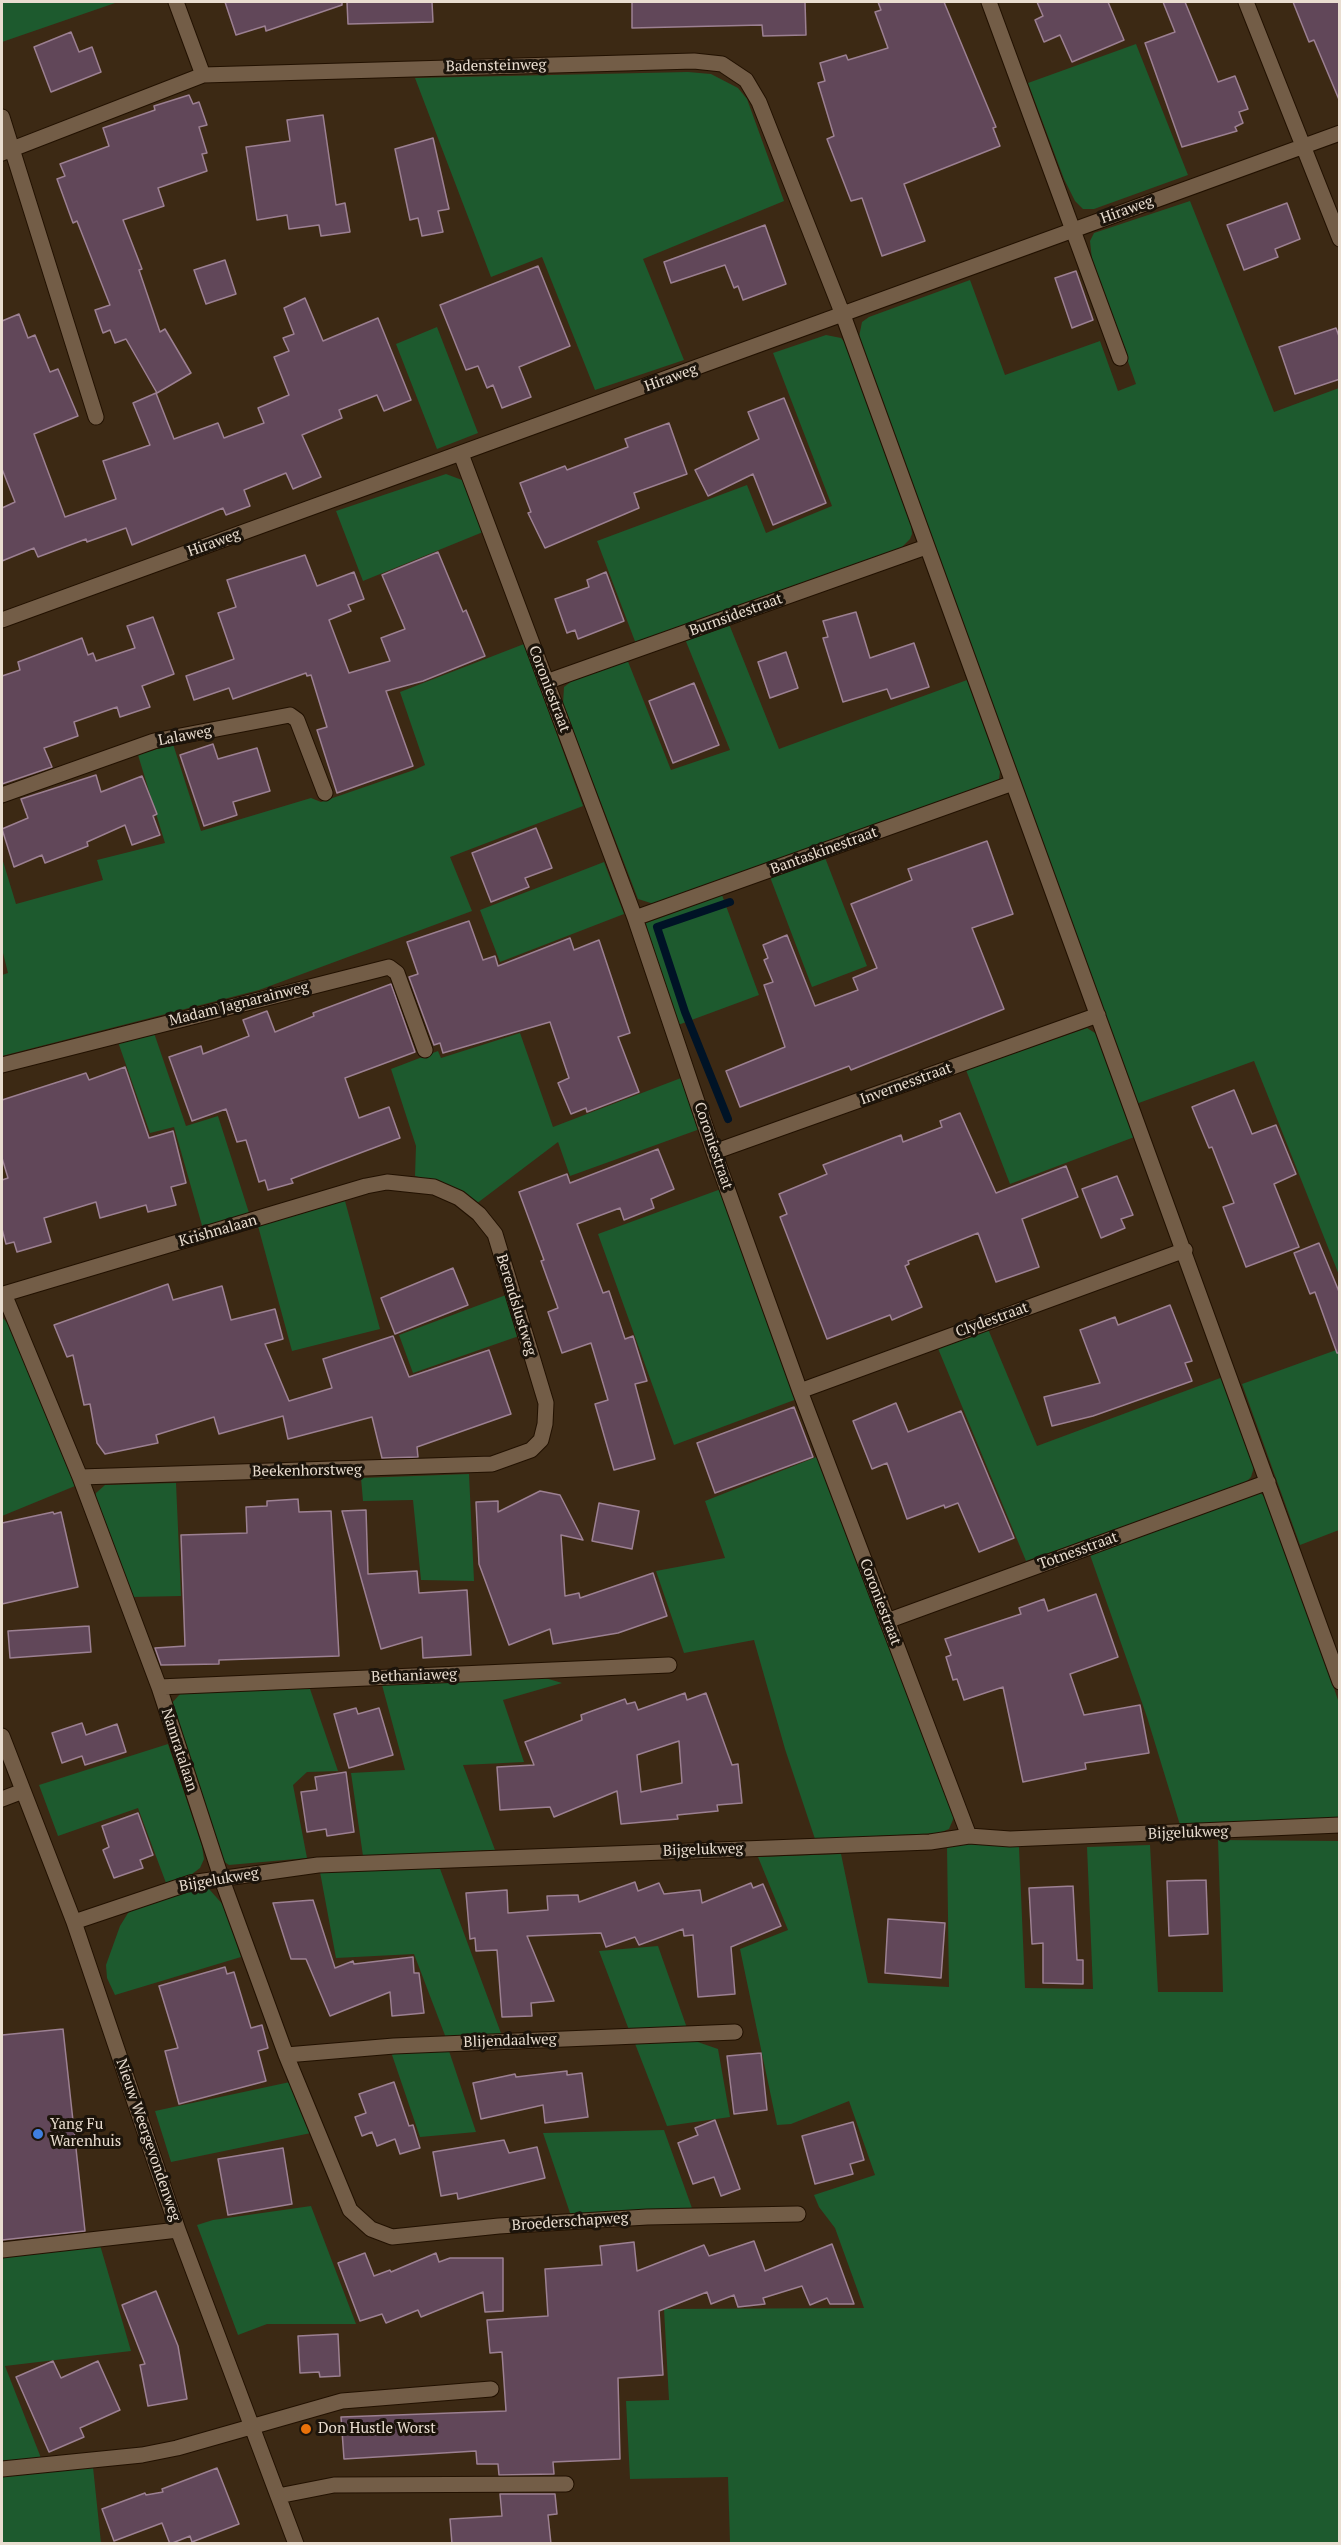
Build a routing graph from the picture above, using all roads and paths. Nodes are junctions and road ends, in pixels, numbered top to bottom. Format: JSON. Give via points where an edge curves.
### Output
{"nodes":[{"id":1,"x":176,"y":2,"type":"edge"},
{"id":2,"x":989,"y":2,"type":"edge"},
{"id":3,"x":1246,"y":2,"type":"edge"},
{"id":4,"x":203,"y":75,"type":"junction"},
{"id":5,"x":2,"y":117,"type":"edge"},
{"id":6,"x":1340,"y":133,"type":"edge"},
{"id":7,"x":1301,"y":147,"type":"junction"},
{"id":8,"x":7,"y":150,"type":"edge"},
{"id":9,"x":1073,"y":229,"type":"junction"},
{"id":10,"x":1340,"y":239,"type":"edge"},
{"id":11,"x":843,"y":315,"type":"junction"},
{"id":12,"x":1120,"y":358,"type":"dead end"},
{"id":13,"x":96,"y":417,"type":"dead end"},
{"id":14,"x":460,"y":454,"type":"junction"},
{"id":15,"x":926,"y":547,"type":"junction"},
{"id":16,"x":2,"y":620,"type":"edge"},
{"id":17,"x":546,"y":682,"type":"junction"},
{"id":18,"x":1013,"y":783,"type":"junction"},
{"id":19,"x":325,"y":793,"type":"dead end"},
{"id":20,"x":2,"y":795,"type":"edge"},
{"id":21,"x":635,"y":918,"type":"junction"},
{"id":22,"x":1098,"y":1015,"type":"junction"},
{"id":23,"x":426,"y":1050,"type":"dead end"},
{"id":24,"x":2,"y":1065,"type":"edge"},
{"id":25,"x":714,"y":1152,"type":"junction"},
{"id":26,"x":434,"y":1187,"type":"joint"},
{"id":27,"x":1185,"y":1250,"type":"junction"},
{"id":28,"x":3,"y":1294,"type":"edge"},
{"id":29,"x":800,"y":1390,"type":"junction"},
{"id":30,"x":531,"y":1450,"type":"joint"},
{"id":31,"x":80,"y":1477,"type":"junction"},
{"id":32,"x":1268,"y":1482,"type":"junction"},
{"id":33,"x":887,"y":1621,"type":"junction"},
{"id":34,"x":669,"y":1665,"type":"dead end"},
{"id":35,"x":1340,"y":1682,"type":"edge"},
{"id":36,"x":159,"y":1687,"type":"junction"},
{"id":37,"x":2,"y":1736,"type":"edge"},
{"id":38,"x":22,"y":1791,"type":"junction"},
{"id":39,"x":2,"y":1799,"type":"edge"},
{"id":40,"x":1340,"y":1825,"type":"edge"},
{"id":41,"x":969,"y":1836,"type":"junction"},
{"id":42,"x":221,"y":1877,"type":"junction"},
{"id":43,"x":74,"y":1922,"type":"junction"},
{"id":44,"x":735,"y":2032,"type":"dead end"},
{"id":45,"x":286,"y":2055,"type":"junction"},
{"id":46,"x":350,"y":2210,"type":"joint"},
{"id":47,"x":798,"y":2214,"type":"dead end"},
{"id":48,"x":178,"y":2230,"type":"junction"},
{"id":49,"x":2,"y":2250,"type":"edge"},
{"id":50,"x":491,"y":2389,"type":"dead end"},
{"id":51,"x":251,"y":2424,"type":"junction"},
{"id":52,"x":2,"y":2469,"type":"edge"},
{"id":53,"x":566,"y":2484,"type":"dead end"},
{"id":54,"x":278,"y":2496,"type":"junction"},
{"id":55,"x":296,"y":2544,"type":"edge"}],
"edges":[{"from":1,"to":4,"type":"street"},
{"from":2,"to":9,"type":"street"},
{"from":3,"to":7,"type":"street"},
{"from":4,"to":8,"type":"street","name":"Badensteinweg"},
{"from":4,"to":11,"type":"street","name":"Badensteinweg","via":[[694,61],[722,64],[746,80],[759,102]]},
{"from":5,"to":8,"type":"street"},
{"from":6,"to":7,"type":"street","name":"Hiraweg"},
{"from":7,"to":9,"type":"street","name":"Hiraweg"},
{"from":7,"to":10,"type":"street"},
{"from":8,"to":13,"type":"street"},
{"from":9,"to":11,"type":"street","name":"Hiraweg"},
{"from":9,"to":12,"type":"street"},
{"from":11,"to":14,"type":"street","name":"Hiraweg"},
{"from":11,"to":15,"type":"street","name":"Badensteinweg"},
{"from":14,"to":16,"type":"street","name":"Hiraweg"},
{"from":14,"to":17,"type":"street","name":"Coroniestraat"},
{"from":15,"to":17,"type":"street","name":"Burnsidestraat"},
{"from":15,"to":18,"type":"street","name":"Badensteinweg"},
{"from":17,"to":21,"type":"street","name":"Coroniestraat"},
{"from":18,"to":21,"type":"street","name":"Bantaskinestraat"},
{"from":18,"to":22,"type":"street","name":"Badensteinweg"},
{"from":19,"to":20,"type":"street","name":"Lalaweg","via":[[297,720],[290,716],[154,741]]},
{"from":21,"to":25,"type":"street","name":"Coroniestraat"},
{"from":22,"to":25,"type":"street","name":"Invernesstraat"},
{"from":22,"to":27,"type":"street","name":"Badensteinweg"},
{"from":23,"to":24,"type":"street","name":"Madam Jagnarainweg","via":[[397,973],[389,967]]},
{"from":25,"to":29,"type":"street","name":"Coroniestraat"},
{"from":26,"to":28,"type":"street","name":"Krishnalaan","via":[[387,1182],[366,1186]]},
{"from":26,"to":30,"type":"street","name":"Berendslustweg","via":[[459,1198],[495,1234],[546,1403],[541,1440]]},
{"from":27,"to":29,"type":"street","name":"Clydestraat"},
{"from":27,"to":32,"type":"street","name":"Badensteinweg"},
{"from":28,"to":31,"type":"street","name":"Namratalaan"},
{"from":29,"to":33,"type":"street","name":"Coroniestraat"},
{"from":30,"to":31,"type":"street","name":"Beekenhorstweg","via":[[492,1464]]},
{"from":31,"to":36,"type":"street","name":"Namratalaan"},
{"from":32,"to":33,"type":"street","name":"Totnesstraat"},
{"from":32,"to":35,"type":"street","name":"Badensteinweg"},
{"from":33,"to":41,"type":"street","name":"Coroniestraat"},
{"from":34,"to":36,"type":"street","name":"Bethaniaweg"},
{"from":36,"to":42,"type":"street","name":"Namratalaan"},
{"from":37,"to":38,"type":"street","name":"Nieuw Weergevondenweg"},
{"from":38,"to":39,"type":"street"},
{"from":38,"to":43,"type":"street","name":"Nieuw Weergevondenweg"},
{"from":40,"to":41,"type":"street","name":"Bijgelukweg","via":[[1021,1839]]},
{"from":41,"to":42,"type":"street","name":"Bijgelukweg","via":[[930,1842],[318,1865]]},
{"from":42,"to":43,"type":"street","name":"Bijgelukweg","via":[[190,1882]]},
{"from":42,"to":45,"type":"street","name":"Namratalaan"},
{"from":43,"to":48,"type":"street","name":"Nieuw Weergevondenweg"},
{"from":44,"to":45,"type":"street","name":"Blijendaalweg","via":[[394,2046]]},
{"from":45,"to":46,"type":"street","name":"Namratalaan"},
{"from":46,"to":47,"type":"street","name":"Broederschapweg","via":[[370,2229],[392,2237],[636,2218]]},
{"from":48,"to":49,"type":"street"},
{"from":48,"to":51,"type":"street","name":"Nieuw Weergevondenweg"},
{"from":50,"to":51,"type":"street","via":[[342,2401]]},
{"from":51,"to":52,"type":"street","via":[[142,2455]]},
{"from":51,"to":54,"type":"street","name":"Nieuw Weergevondenweg"},
{"from":53,"to":54,"type":"street","via":[[334,2485]]},
{"from":54,"to":55,"type":"street","name":"Nieuw Weergevondenweg"}]}
